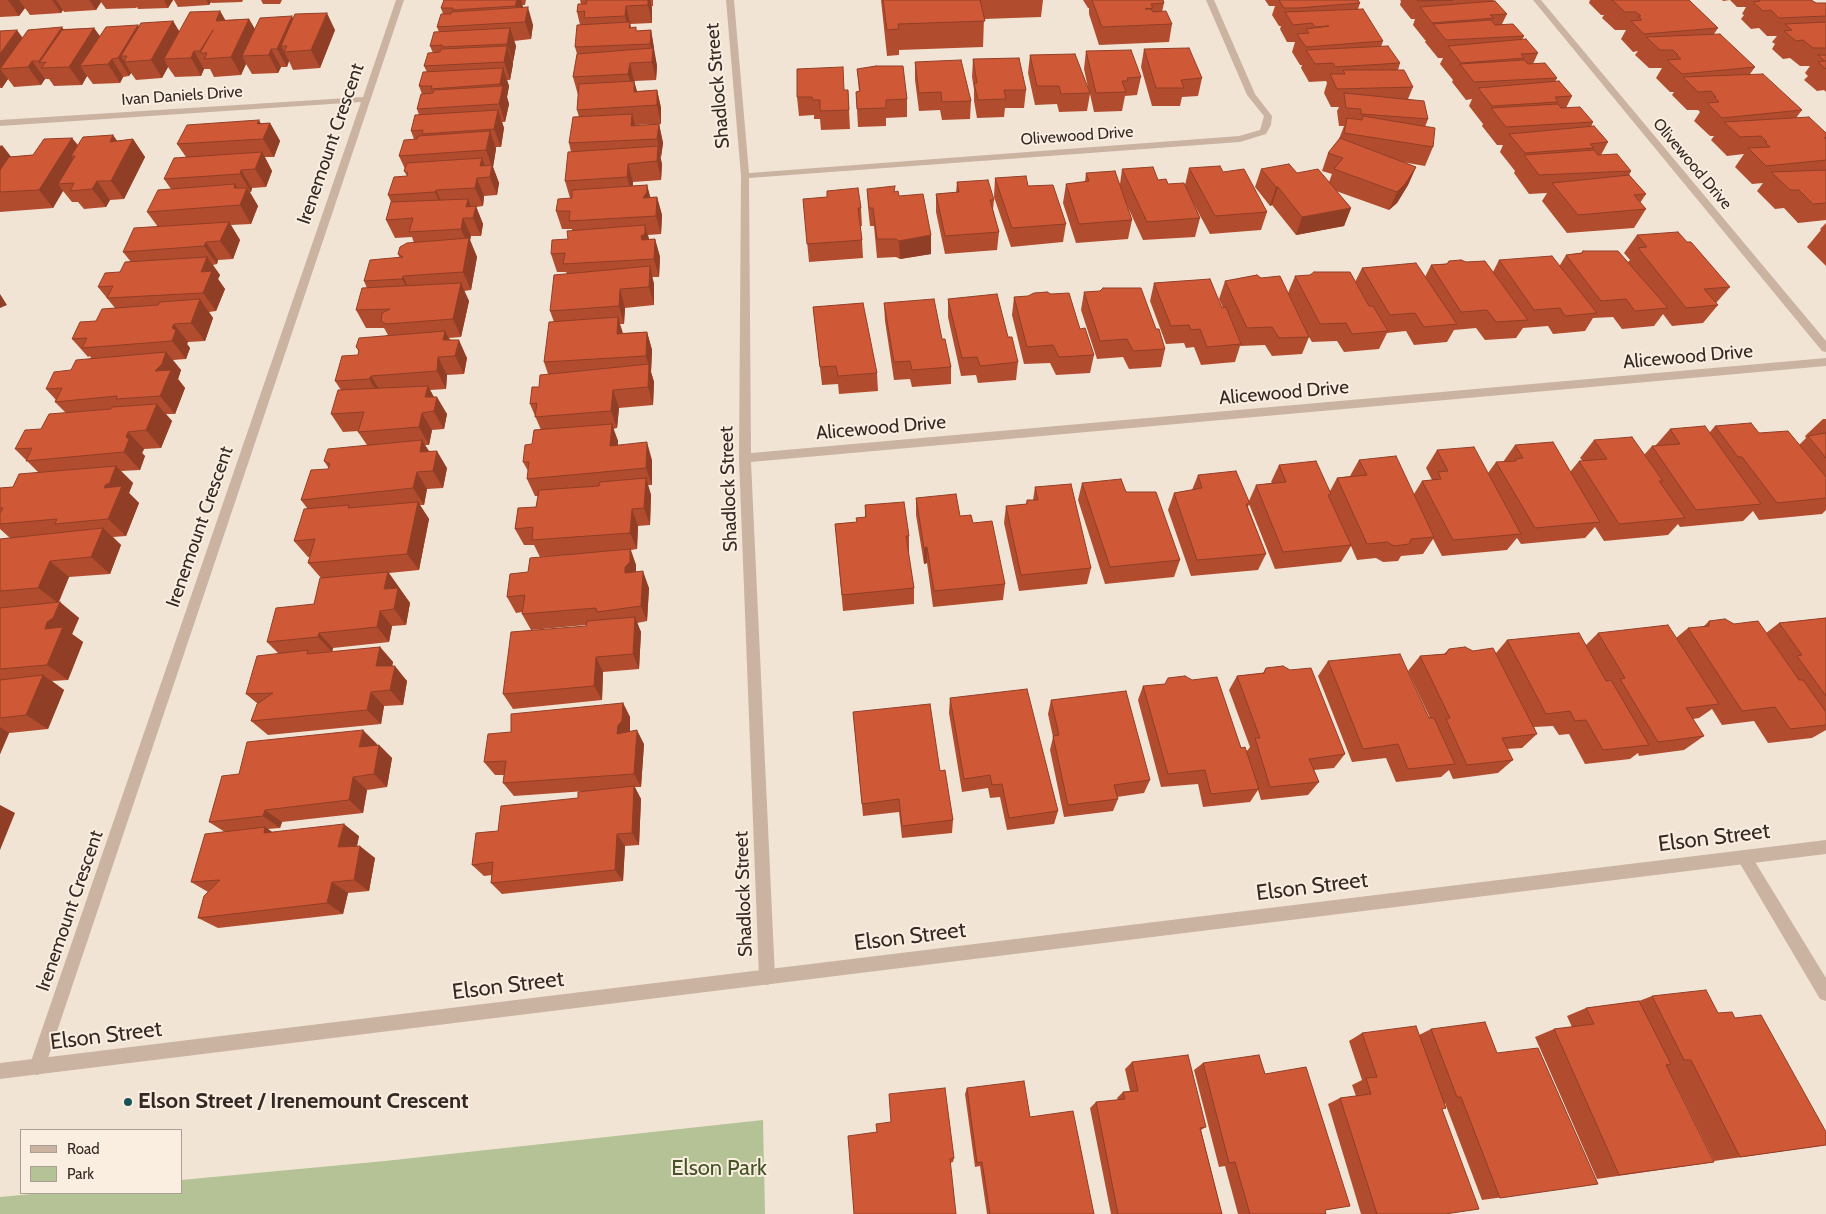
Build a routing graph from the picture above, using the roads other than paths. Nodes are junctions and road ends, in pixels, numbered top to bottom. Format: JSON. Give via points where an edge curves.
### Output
{"nodes":[{"id":1,"x":400,"y":0,"type":"edge"},
{"id":2,"x":730,"y":0,"type":"edge"},
{"id":3,"x":1210,"y":0,"type":"edge"},
{"id":4,"x":1537,"y":0,"type":"edge"},
{"id":5,"x":365,"y":99,"type":"junction"},
{"id":6,"x":0,"y":123,"type":"edge"},
{"id":7,"x":745,"y":176,"type":"junction"},
{"id":8,"x":1826,"y":348,"type":"edge"},
{"id":9,"x":1826,"y":362,"type":"edge"},
{"id":10,"x":745,"y":458,"type":"junction"},
{"id":11,"x":1826,"y":847,"type":"edge"},
{"id":12,"x":1744,"y":857,"type":"junction"},
{"id":13,"x":767,"y":977,"type":"junction"},
{"id":14,"x":1826,"y":993,"type":"edge"},
{"id":15,"x":37,"y":1067,"type":"junction"},
{"id":16,"x":0,"y":1071,"type":"edge"}],
"edges":[{"from":1,"to":5,"type":"street","name":"Irenemount Crescent"},
{"from":2,"to":7,"type":"street","name":"Shadlock Street"},
{"from":3,"to":7,"type":"street","name":"Olivewood Drive","via":[[1251,95],[1268,116],[1263,132],[1240,139]]},
{"from":4,"to":8,"type":"street","name":"Olivewood Drive"},
{"from":5,"to":6,"type":"street","name":"Ivan Daniels Drive"},
{"from":5,"to":15,"type":"street","name":"Irenemount Crescent"},
{"from":7,"to":10,"type":"street","name":"Shadlock Street"},
{"from":9,"to":10,"type":"street","name":"Alicewood Drive"},
{"from":10,"to":13,"type":"street","name":"Shadlock Street"},
{"from":11,"to":12,"type":"street","name":"Elson Street"},
{"from":12,"to":13,"type":"street","name":"Elson Street"},
{"from":12,"to":14,"type":"street"},
{"from":13,"to":15,"type":"street","name":"Elson Street"},
{"from":15,"to":16,"type":"street","name":"Elson Street"}]}
